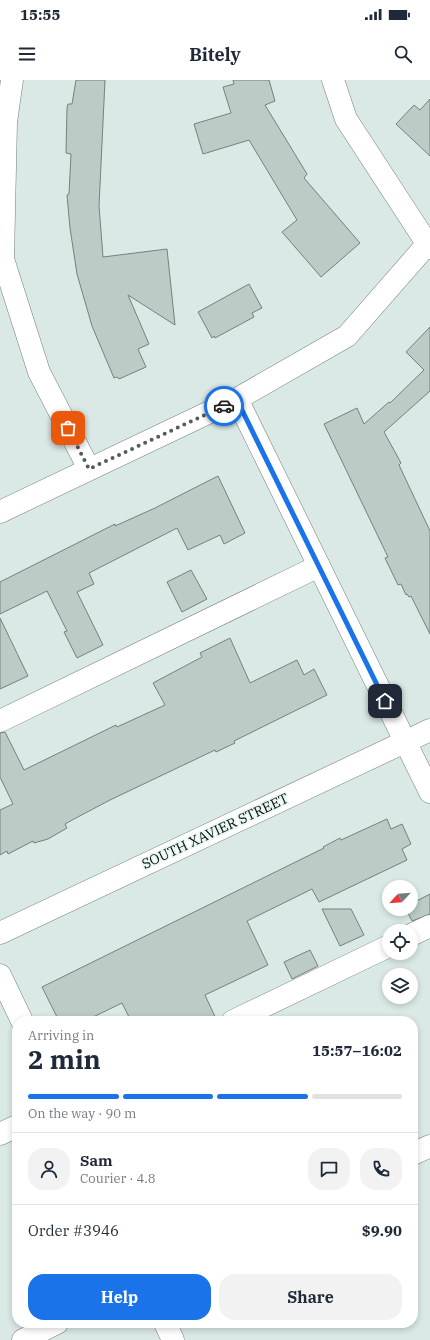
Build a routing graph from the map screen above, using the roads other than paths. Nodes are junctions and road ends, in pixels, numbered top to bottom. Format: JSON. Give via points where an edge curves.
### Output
{"nodes":[{"id":1,"x":12,"y":80,"type":"edge"},
{"id":2,"x":334,"y":80,"type":"edge"},
{"id":3,"x":429,"y":245,"type":"edge"},
{"id":4,"x":237,"y":400,"type":"junction"},
{"id":5,"x":89,"y":469,"type":"junction"},
{"id":6,"x":0,"y":512,"type":"edge"},
{"id":7,"x":319,"y":566,"type":"junction"},
{"id":8,"x":0,"y":721,"type":"edge"},
{"id":9,"x":430,"y":730,"type":"edge"},
{"id":10,"x":405,"y":741,"type":"junction"},
{"id":11,"x":430,"y":792,"type":"edge"},
{"id":12,"x":430,"y":926,"type":"edge"},
{"id":13,"x":418,"y":932,"type":"edge"},
{"id":14,"x":0,"y":933,"type":"edge"},
{"id":15,"x":382,"y":949,"type":"edge"},
{"id":16,"x":0,"y":975,"type":"edge"},
{"id":17,"x":20,"y":1016,"type":"edge"},
{"id":18,"x":243,"y":1016,"type":"edge"},
{"id":19,"x":12,"y":1128,"type":"edge"},
{"id":20,"x":0,"y":1134,"type":"edge"},
{"id":21,"x":430,"y":1146,"type":"edge"},
{"id":22,"x":418,"y":1152,"type":"edge"},
{"id":23,"x":47,"y":1328,"type":"edge"},
{"id":24,"x":167,"y":1328,"type":"edge"},
{"id":25,"x":23,"y":1340,"type":"edge"},
{"id":26,"x":173,"y":1340,"type":"edge"}],
"edges":[{"from":1,"to":5,"type":"street","via":[[6,122],[3,259],[39,372]]},
{"from":2,"to":3,"type":"street","via":[[346,119]]},
{"from":3,"to":4,"type":"street","via":[[347,336]]},
{"from":4,"to":5,"type":"street"},
{"from":4,"to":7,"type":"street"},
{"from":5,"to":6,"type":"street"},
{"from":7,"to":8,"type":"street"},
{"from":7,"to":10,"type":"street"},
{"from":9,"to":10,"type":"street","name":"SOUTH XAVIER STREET"},
{"from":10,"to":11,"type":"street"},
{"from":10,"to":14,"type":"street","name":"SOUTH XAVIER STREET"},
{"from":12,"to":13,"type":"street"},
{"from":15,"to":18,"type":"street"},
{"from":16,"to":17,"type":"street"},
{"from":19,"to":20,"type":"street"},
{"from":21,"to":22,"type":"street"},
{"from":23,"to":25,"type":"street"},
{"from":24,"to":26,"type":"street"}]}
